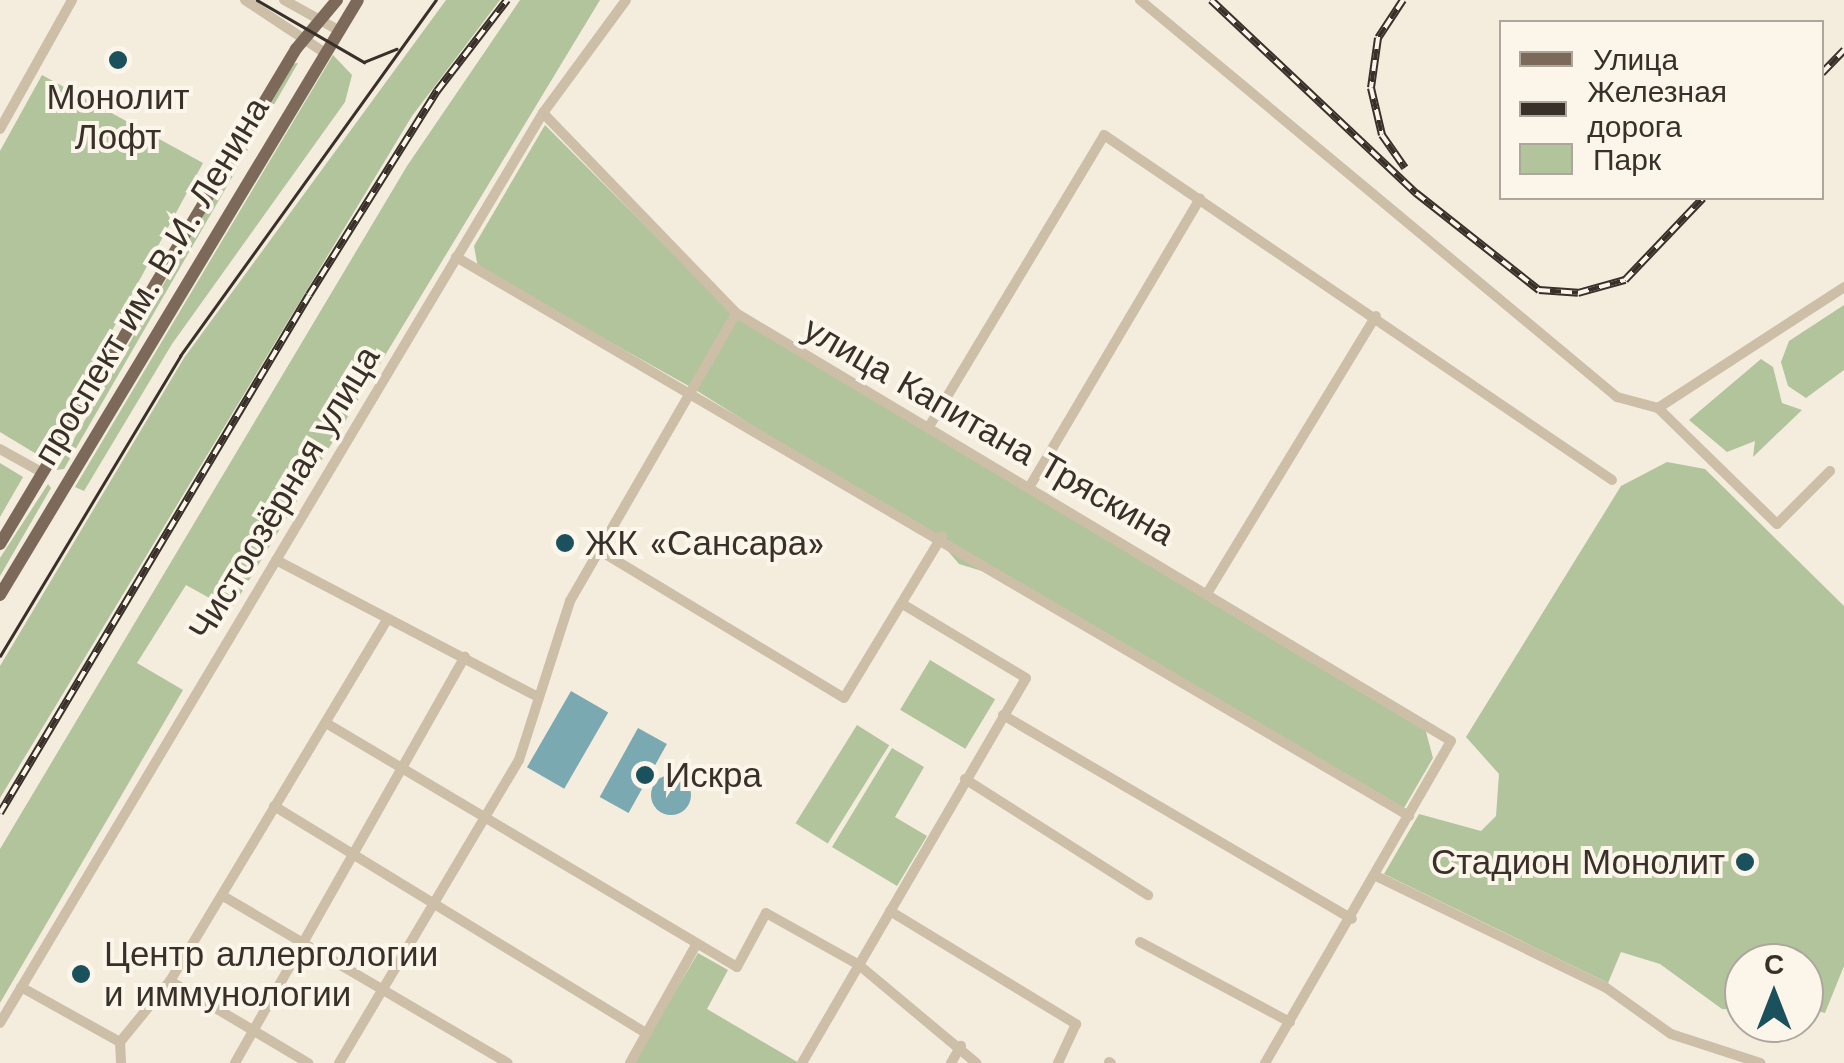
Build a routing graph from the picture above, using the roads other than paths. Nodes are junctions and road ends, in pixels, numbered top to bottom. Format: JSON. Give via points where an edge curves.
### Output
{"nodes":[{"id":1,"x":72,"y":0,"type":"edge"},
{"id":2,"x":245,"y":0,"type":"edge"},
{"id":3,"x":284,"y":0,"type":"edge"},
{"id":4,"x":337,"y":0,"type":"edge"},
{"id":5,"x":358,"y":0,"type":"edge"},
{"id":6,"x":626,"y":0,"type":"edge"},
{"id":7,"x":1140,"y":0,"type":"edge"},
{"id":8,"x":319,"y":20,"type":"junction"},
{"id":9,"x":336,"y":30,"type":"junction"},
{"id":10,"x":303,"y":38,"type":"junction"},
{"id":11,"x":322,"y":51,"type":"junction"},
{"id":12,"x":542,"y":113,"type":"junction"},
{"id":13,"x":0,"y":129,"type":"edge"},
{"id":14,"x":1200,"y":198,"type":"junction"},
{"id":15,"x":456,"y":257,"type":"junction"},
{"id":16,"x":1844,"y":288,"type":"edge"},
{"id":17,"x":736,"y":313,"type":"junction"},
{"id":18,"x":1376,"y":316,"type":"junction"},
{"id":19,"x":689,"y":388,"type":"junction"},
{"id":20,"x":1658,"y":408,"type":"junction"},
{"id":21,"x":930,"y":425,"type":"junction"},
{"id":22,"x":0,"y":448,"type":"edge"},
{"id":23,"x":1830,"y":471,"type":"dead end"},
{"id":24,"x":42,"y":473,"type":"junction"},
{"id":25,"x":1612,"y":480,"type":"dead end"},
{"id":26,"x":65,"y":484,"type":"junction"},
{"id":27,"x":1030,"y":486,"type":"junction"},
{"id":28,"x":942,"y":536,"type":"junction"},
{"id":29,"x":0,"y":544,"type":"edge"},
{"id":30,"x":597,"y":549,"type":"junction"},
{"id":31,"x":276,"y":560,"type":"junction"},
{"id":32,"x":1208,"y":592,"type":"junction"},
{"id":33,"x":0,"y":595,"type":"edge"},
{"id":34,"x":904,"y":605,"type":"junction"},
{"id":35,"x":388,"y":618,"type":"junction"},
{"id":36,"x":465,"y":657,"type":"junction"},
{"id":37,"x":538,"y":697,"type":"junction"},
{"id":38,"x":1003,"y":715,"type":"junction"},
{"id":39,"x":326,"y":723,"type":"junction"},
{"id":40,"x":400,"y":769,"type":"junction"},
{"id":41,"x":965,"y":779,"type":"junction"},
{"id":42,"x":274,"y":806,"type":"junction"},
{"id":43,"x":1408,"y":816,"type":"junction"},
{"id":44,"x":483,"y":820,"type":"junction"},
{"id":45,"x":351,"y":854,"type":"junction"},
{"id":46,"x":1374,"y":875,"type":"junction"},
{"id":47,"x":1148,"y":895,"type":"dead end"},
{"id":48,"x":223,"y":896,"type":"junction"},
{"id":49,"x":434,"y":904,"type":"junction"},
{"id":50,"x":890,"y":911,"type":"junction"},
{"id":51,"x":1352,"y":918,"type":"junction"},
{"id":52,"x":1140,"y":942,"type":"dead end"},
{"id":53,"x":302,"y":943,"type":"junction"},
{"id":54,"x":696,"y":944,"type":"junction"},
{"id":55,"x":859,"y":965,"type":"junction"},
{"id":56,"x":170,"y":981,"type":"junction"},
{"id":57,"x":21,"y":988,"type":"junction"},
{"id":58,"x":383,"y":990,"type":"junction"},
{"id":59,"x":0,"y":1022,"type":"edge"},
{"id":60,"x":1290,"y":1022,"type":"junction"},
{"id":61,"x":252,"y":1032,"type":"junction"},
{"id":62,"x":647,"y":1034,"type":"junction"},
{"id":63,"x":120,"y":1042,"type":"junction"},
{"id":64,"x":961,"y":1046,"type":"junction"},
{"id":65,"x":1753,"y":1062,"type":"edge"},
{"id":66,"x":121,"y":1063,"type":"edge"},
{"id":67,"x":235,"y":1063,"type":"edge"},
{"id":68,"x":308,"y":1063,"type":"edge"},
{"id":69,"x":339,"y":1063,"type":"edge"},
{"id":70,"x":508,"y":1063,"type":"edge"},
{"id":71,"x":630,"y":1063,"type":"edge"},
{"id":72,"x":802,"y":1063,"type":"edge"},
{"id":73,"x":951,"y":1063,"type":"edge"},
{"id":74,"x":976,"y":1063,"type":"edge"},
{"id":75,"x":1058,"y":1063,"type":"edge"},
{"id":76,"x":1265,"y":1063,"type":"edge"}],
"edges":[{"from":1,"to":13,"type":"street"},
{"from":2,"to":10,"type":"street"},
{"from":3,"to":8,"type":"street"},
{"from":4,"to":8,"type":"main road","name":"проспект им. В.И. Ленина"},
{"from":5,"to":9,"type":"main road","name":"проспект им. В.И. Ленина"},
{"from":6,"to":12,"type":"street","name":"Чистоозёрная улица"},
{"from":7,"to":20,"type":"street","via":[[1617,397]]},
{"from":8,"to":9,"type":"street"},
{"from":8,"to":10,"type":"main road","name":"проспект им. В.И. Ленина"},
{"from":9,"to":11,"type":"main road","name":"проспект им. В.И. Ленина"},
{"from":10,"to":11,"type":"street"},
{"from":10,"to":24,"type":"main road","name":"проспект им. В.И. Ленина"},
{"from":11,"to":26,"type":"main road","name":"проспект им. В.И. Ленина"},
{"from":12,"to":15,"type":"street","name":"Чистоозёрная улица"},
{"from":12,"to":17,"type":"street","name":"улица Капитана Тряскина"},
{"from":14,"to":18,"type":"street"},
{"from":14,"to":21,"type":"street","via":[[1104,135]]},
{"from":14,"to":27,"type":"street"},
{"from":15,"to":19,"type":"street"},
{"from":15,"to":31,"type":"street","name":"Чистоозёрная улица"},
{"from":16,"to":20,"type":"street"},
{"from":17,"to":19,"type":"street"},
{"from":17,"to":21,"type":"street","name":"улица Капитана Тряскина"},
{"from":18,"to":25,"type":"street"},
{"from":18,"to":32,"type":"street"},
{"from":19,"to":28,"type":"street"},
{"from":19,"to":30,"type":"street"},
{"from":20,"to":23,"type":"street","via":[[1777,524]]},
{"from":21,"to":27,"type":"street","name":"улица Капитана Тряскина"},
{"from":22,"to":24,"type":"street"},
{"from":24,"to":26,"type":"main road"},
{"from":24,"to":29,"type":"main road","name":"проспект им. В.И. Ленина"},
{"from":26,"to":33,"type":"main road","name":"проспект им. В.И. Ленина"},
{"from":27,"to":32,"type":"street","name":"улица Капитана Тряскина"},
{"from":28,"to":34,"type":"street"},
{"from":28,"to":43,"type":"street"},
{"from":30,"to":34,"type":"street","via":[[844,698]]},
{"from":30,"to":37,"type":"street"},
{"from":31,"to":35,"type":"street"},
{"from":31,"to":57,"type":"street","name":"Чистоозёрная улица"},
{"from":32,"to":43,"type":"street","name":"улица Капитана Тряскина","via":[[1452,741]]},
{"from":34,"to":38,"type":"street","via":[[1026,678]]},
{"from":35,"to":36,"type":"street"},
{"from":35,"to":39,"type":"street"},
{"from":36,"to":37,"type":"street"},
{"from":36,"to":40,"type":"street"},
{"from":37,"to":44,"type":"street","via":[[519,760]]},
{"from":38,"to":41,"type":"street"},
{"from":38,"to":51,"type":"street"},
{"from":39,"to":40,"type":"street"},
{"from":39,"to":42,"type":"street"},
{"from":40,"to":44,"type":"street"},
{"from":40,"to":45,"type":"street"},
{"from":41,"to":47,"type":"street"},
{"from":41,"to":50,"type":"street"},
{"from":42,"to":45,"type":"street"},
{"from":42,"to":48,"type":"street"},
{"from":43,"to":46,"type":"street"},
{"from":44,"to":49,"type":"street"},
{"from":44,"to":54,"type":"street"},
{"from":45,"to":49,"type":"street"},
{"from":45,"to":53,"type":"street"},
{"from":46,"to":51,"type":"street"},
{"from":46,"to":65,"type":"street","via":[[1605,987],[1671,1034]]},
{"from":48,"to":53,"type":"street"},
{"from":48,"to":56,"type":"street"},
{"from":49,"to":58,"type":"street"},
{"from":49,"to":62,"type":"street"},
{"from":50,"to":55,"type":"street"},
{"from":50,"to":75,"type":"street","via":[[1076,1024]]},
{"from":51,"to":60,"type":"street"},
{"from":52,"to":60,"type":"street"},
{"from":53,"to":58,"type":"street"},
{"from":53,"to":61,"type":"street"},
{"from":54,"to":55,"type":"street","via":[[737,967],[766,913]]},
{"from":54,"to":62,"type":"street"},
{"from":55,"to":64,"type":"street"},
{"from":55,"to":72,"type":"street"},
{"from":56,"to":61,"type":"street"},
{"from":56,"to":63,"type":"street"},
{"from":57,"to":59,"type":"street","name":"Чистоозёрная улица"},
{"from":57,"to":63,"type":"street"},
{"from":58,"to":69,"type":"street"},
{"from":58,"to":70,"type":"street"},
{"from":60,"to":76,"type":"street"},
{"from":61,"to":67,"type":"street"},
{"from":61,"to":68,"type":"street"},
{"from":62,"to":71,"type":"street"},
{"from":63,"to":66,"type":"street"},
{"from":64,"to":73,"type":"street"},
{"from":64,"to":74,"type":"street"}]}
